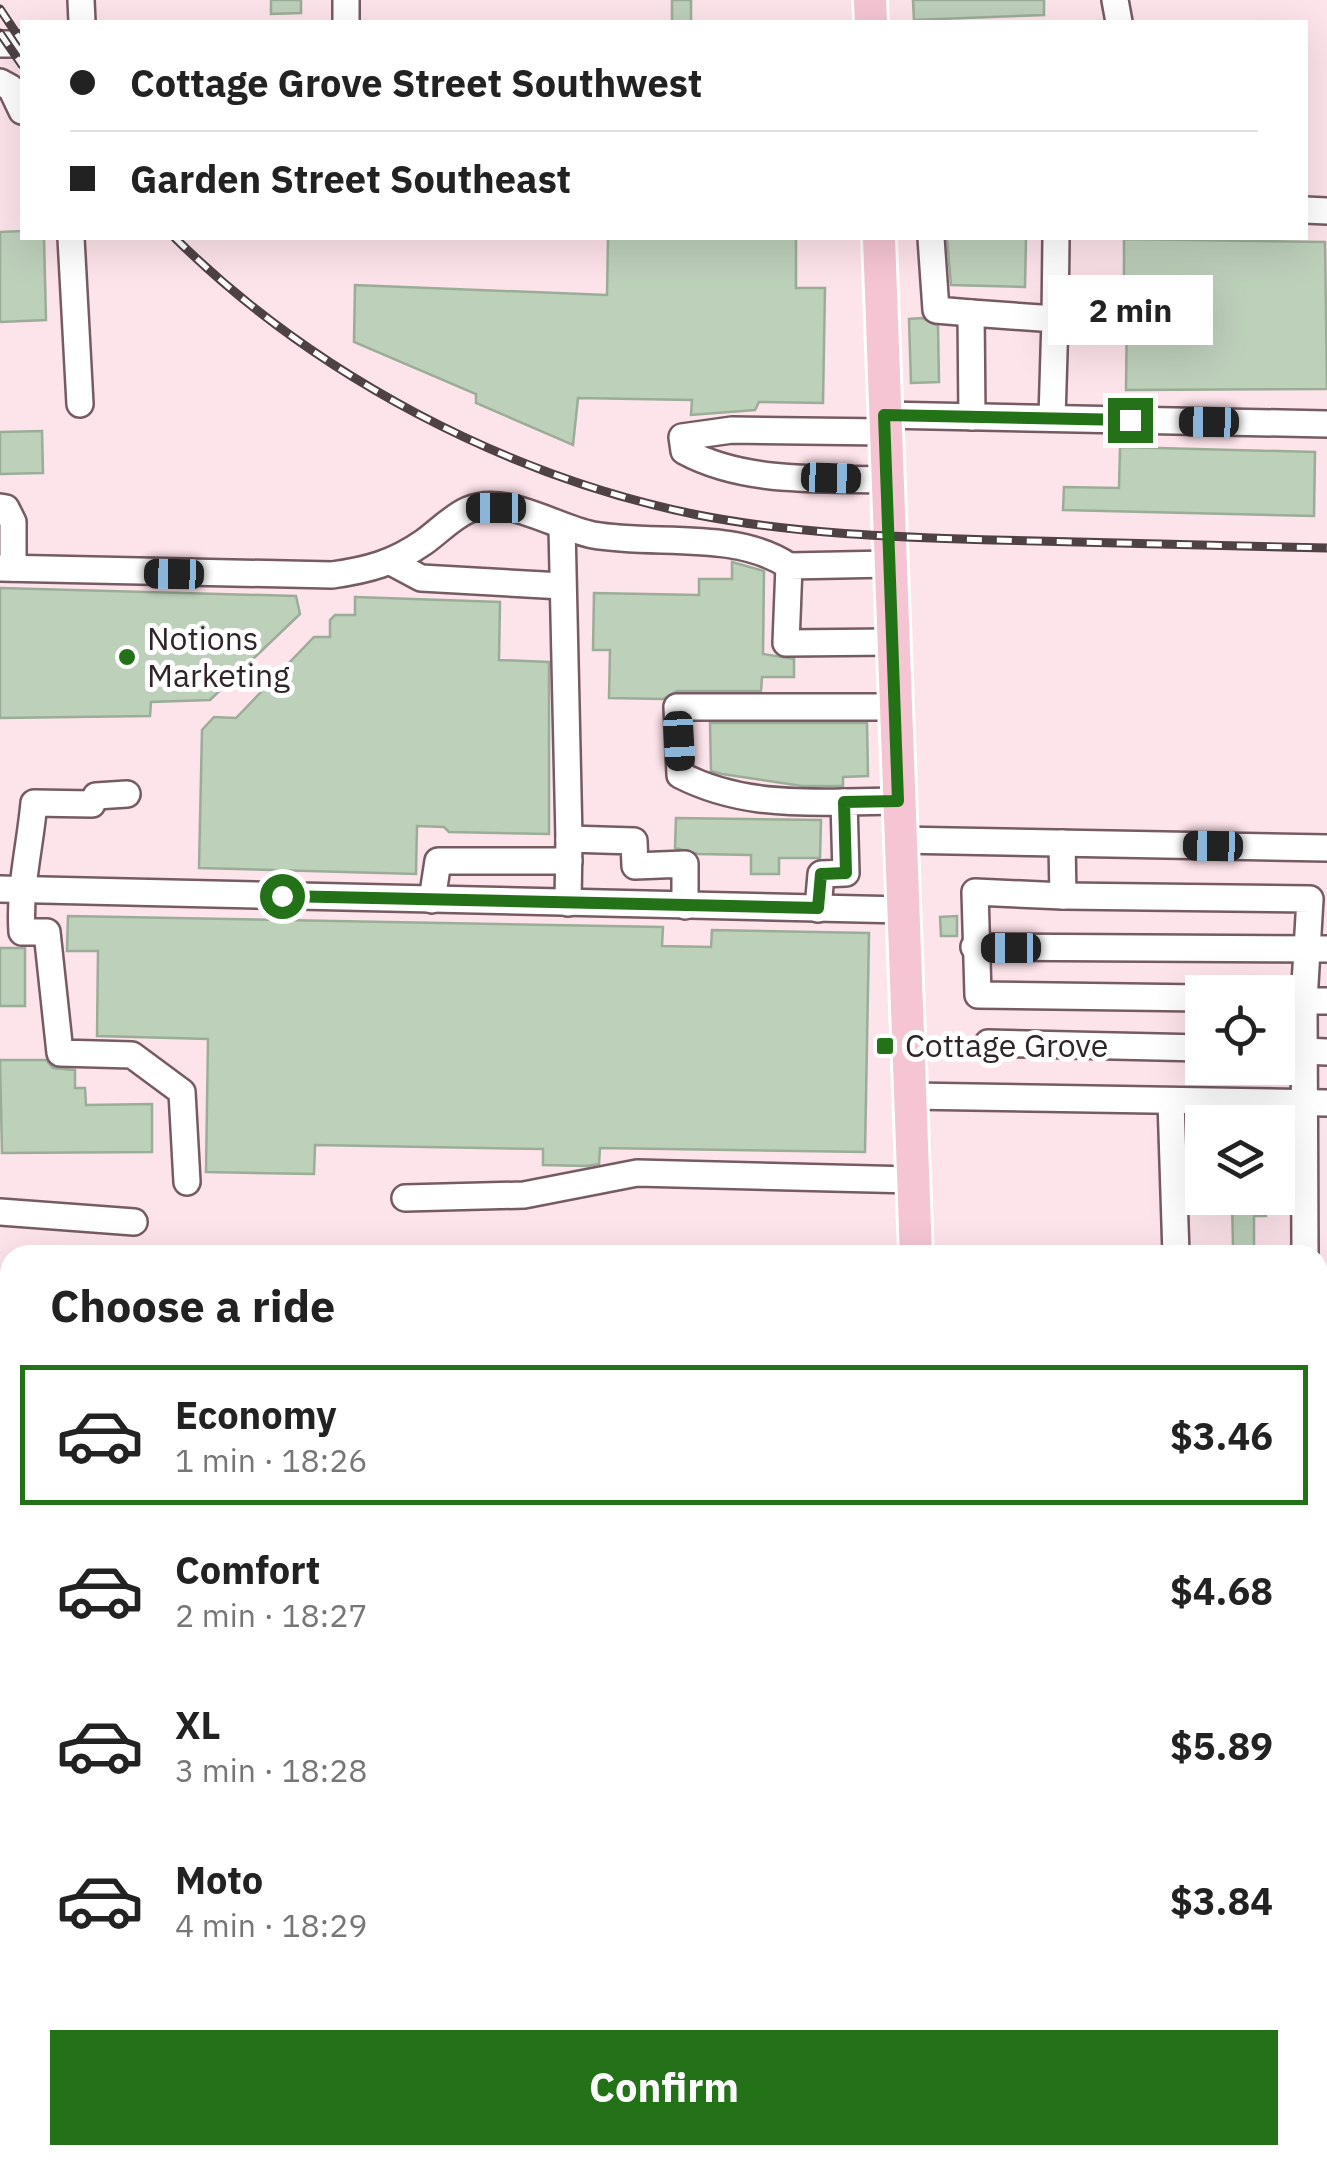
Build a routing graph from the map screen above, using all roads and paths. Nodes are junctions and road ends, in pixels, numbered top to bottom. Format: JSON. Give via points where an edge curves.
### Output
{"nodes":[{"id":1,"x":0,"y":82,"type":"edge"},
{"id":2,"x":20,"y":107,"type":"edge"},
{"id":3,"x":71,"y":240,"type":"edge"},
{"id":4,"x":878,"y":240,"type":"edge"},
{"id":5,"x":930,"y":240,"type":"edge"},
{"id":6,"x":1056,"y":240,"type":"edge"},
{"id":7,"x":971,"y":313,"type":"junction"},
{"id":8,"x":1055,"y":319,"type":"junction"},
{"id":9,"x":80,"y":404,"type":"dead end"},
{"id":10,"x":972,"y":417,"type":"junction"},
{"id":11,"x":1052,"y":418,"type":"junction"},
{"id":12,"x":885,"y":424,"type":"junction"},
{"id":13,"x":1327,"y":424,"type":"edge"},
{"id":14,"x":888,"y":480,"type":"junction"},
{"id":15,"x":0,"y":507,"type":"edge"},
{"id":16,"x":562,"y":527,"type":"junction"},
{"id":17,"x":391,"y":562,"type":"junction"},
{"id":18,"x":890,"y":564,"type":"junction"},
{"id":19,"x":789,"y":566,"type":"junction"},
{"id":20,"x":7,"y":568,"type":"edge"},
{"id":21,"x":562,"y":586,"type":"junction"},
{"id":22,"x":893,"y":642,"type":"junction"},
{"id":23,"x":895,"y":707,"type":"junction"},
{"id":24,"x":127,"y":794,"type":"dead end"},
{"id":25,"x":898,"y":801,"type":"junction"},
{"id":26,"x":844,"y":802,"type":"junction"},
{"id":27,"x":900,"y":840,"type":"junction"},
{"id":28,"x":1062,"y":843,"type":"junction"},
{"id":29,"x":1327,"y":848,"type":"edge"},
{"id":30,"x":569,"y":850,"type":"junction"},
{"id":31,"x":10,"y":890,"type":"edge"},
{"id":32,"x":1063,"y":896,"type":"junction"},
{"id":33,"x":432,"y":900,"type":"junction"},
{"id":34,"x":1318,"y":900,"type":"edge"},
{"id":35,"x":568,"y":903,"type":"junction"},
{"id":36,"x":685,"y":906,"type":"junction"},
{"id":37,"x":818,"y":908,"type":"junction"},
{"id":38,"x":904,"y":910,"type":"junction"},
{"id":39,"x":974,"y":947,"type":"junction"},
{"id":40,"x":1317,"y":949,"type":"edge"},
{"id":41,"x":1185,"y":998,"type":"edge"},
{"id":42,"x":1316,"y":1001,"type":"edge"},
{"id":43,"x":988,"y":1044,"type":"dead end"},
{"id":44,"x":1185,"y":1048,"type":"edge"},
{"id":45,"x":1315,"y":1052,"type":"edge"},
{"id":46,"x":910,"y":1096,"type":"junction"},
{"id":47,"x":1171,"y":1101,"type":"junction"},
{"id":48,"x":1315,"y":1102,"type":"edge"},
{"id":49,"x":913,"y":1180,"type":"junction"},
{"id":50,"x":186,"y":1182,"type":"dead end"},
{"id":51,"x":405,"y":1198,"type":"dead end"},
{"id":52,"x":0,"y":1212,"type":"edge"},
{"id":53,"x":134,"y":1222,"type":"dead end"},
{"id":54,"x":916,"y":1245,"type":"edge"},
{"id":55,"x":1176,"y":1245,"type":"edge"},
{"id":56,"x":1307,"y":1245,"type":"edge"}],
"edges":[{"from":1,"to":2,"type":"street"},
{"from":3,"to":9,"type":"street"},
{"from":4,"to":12,"type":"main road"},
{"from":5,"to":7,"type":"street","via":[[936,310]]},
{"from":6,"to":8,"type":"street"},
{"from":7,"to":8,"type":"street"},
{"from":7,"to":10,"type":"street"},
{"from":8,"to":11,"type":"street"},
{"from":10,"to":11,"type":"street"},
{"from":10,"to":12,"type":"street"},
{"from":11,"to":13,"type":"street"},
{"from":12,"to":14,"type":"main road"},
{"from":12,"to":14,"type":"street","via":[[682,437],[684,451],[698,458],[765,476]]},
{"from":14,"to":18,"type":"main road"},
{"from":15,"to":20,"type":"street","via":[[13,522]]},
{"from":16,"to":17,"type":"street","via":[[521,508],[470,508]]},
{"from":16,"to":19,"type":"street","via":[[636,542],[768,552]]},
{"from":16,"to":21,"type":"street"},
{"from":17,"to":20,"type":"street","via":[[332,575]]},
{"from":17,"to":21,"type":"street","via":[[421,578]]},
{"from":18,"to":19,"type":"street"},
{"from":18,"to":22,"type":"main road"},
{"from":19,"to":22,"type":"street","via":[[786,643]]},
{"from":21,"to":30,"type":"street"},
{"from":22,"to":23,"type":"main road"},
{"from":23,"to":25,"type":"main road"},
{"from":23,"to":26,"type":"street","via":[[677,707],[680,775],[770,803]]},
{"from":24,"to":31,"type":"street","via":[[96,796],[92,804],[34,803],[27,875]]},
{"from":25,"to":26,"type":"street"},
{"from":25,"to":27,"type":"main road"},
{"from":26,"to":37,"type":"street","via":[[846,873],[821,874]]},
{"from":27,"to":28,"type":"street"},
{"from":27,"to":38,"type":"main road"},
{"from":28,"to":29,"type":"street"},
{"from":28,"to":32,"type":"street"},
{"from":30,"to":33,"type":"street","via":[[438,861]]},
{"from":30,"to":35,"type":"street"},
{"from":30,"to":36,"type":"street","via":[[634,842],[635,866],[685,864]]},
{"from":31,"to":33,"type":"street"},
{"from":31,"to":50,"type":"street","via":[[22,932],[47,932],[60,1054],[132,1055],[182,1092]]},
{"from":32,"to":34,"type":"street"},
{"from":32,"to":39,"type":"street","via":[[975,892]]},
{"from":33,"to":35,"type":"street"},
{"from":34,"to":40,"type":"street"},
{"from":35,"to":36,"type":"street"},
{"from":36,"to":37,"type":"street"},
{"from":37,"to":38,"type":"street"},
{"from":38,"to":46,"type":"main road"},
{"from":39,"to":40,"type":"street"},
{"from":39,"to":41,"type":"street","via":[[978,996]]},
{"from":40,"to":42,"type":"street"},
{"from":42,"to":45,"type":"street"},
{"from":43,"to":44,"type":"street"},
{"from":45,"to":48,"type":"street"},
{"from":46,"to":47,"type":"street"},
{"from":46,"to":49,"type":"main road"},
{"from":47,"to":48,"type":"street"},
{"from":47,"to":55,"type":"street"},
{"from":48,"to":56,"type":"street"},
{"from":49,"to":51,"type":"street","via":[[636,1173],[491,1199]]},
{"from":49,"to":54,"type":"main road"},
{"from":52,"to":53,"type":"street"}]}
